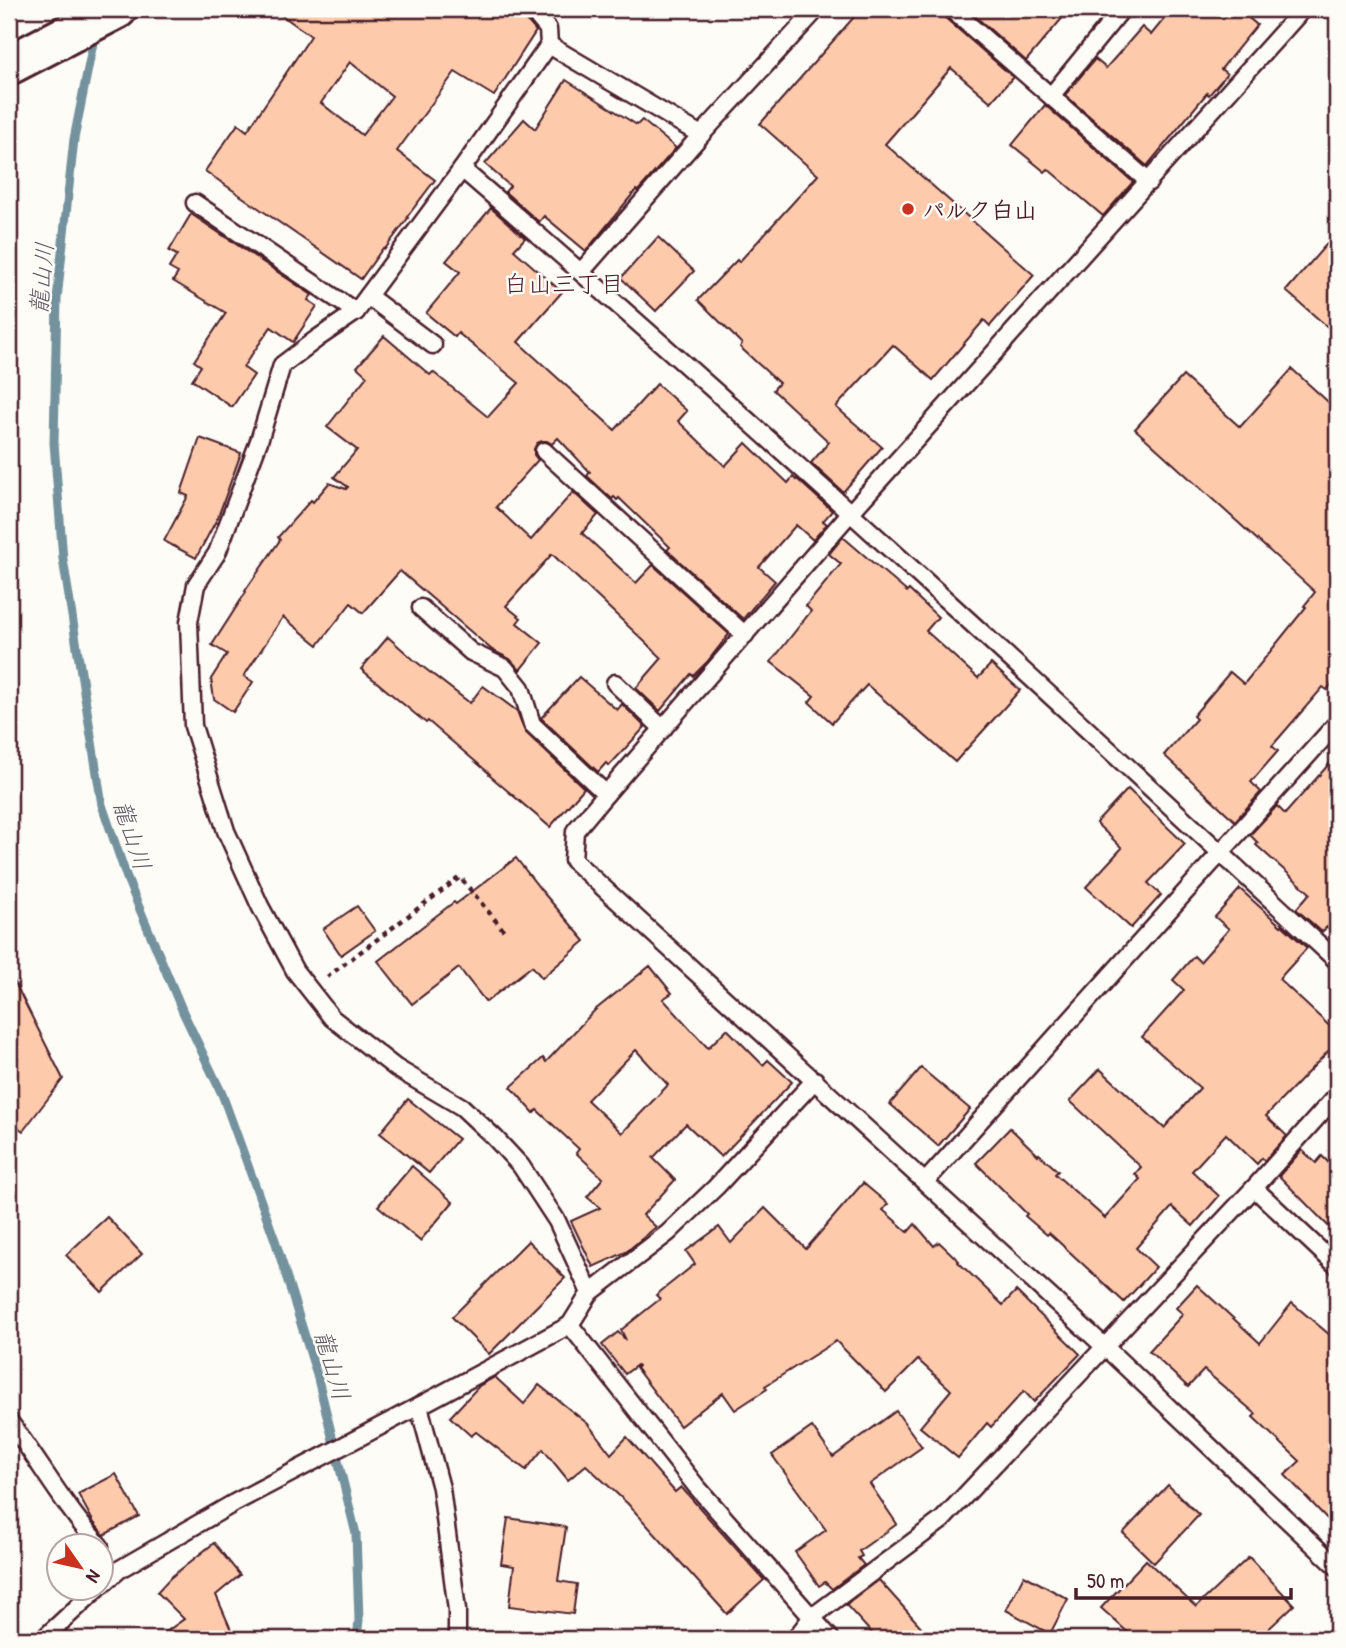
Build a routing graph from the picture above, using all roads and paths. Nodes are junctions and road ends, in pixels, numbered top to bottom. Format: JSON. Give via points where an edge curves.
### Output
{"nodes":[{"id":1,"x":117,"y":9,"type":"edge"},
{"id":2,"x":531,"y":9,"type":"edge"},
{"id":3,"x":817,"y":9,"type":"edge"},
{"id":4,"x":951,"y":9,"type":"edge"},
{"id":5,"x":1122,"y":9,"type":"edge"},
{"id":6,"x":1299,"y":10,"type":"edge"},
{"id":7,"x":548,"y":45,"type":"junction"},
{"id":8,"x":9,"y":65,"type":"edge"},
{"id":9,"x":1051,"y":96,"type":"junction"},
{"id":10,"x":701,"y":135,"type":"junction"},
{"id":11,"x":461,"y":169,"type":"junction"},
{"id":12,"x":1149,"y":182,"type":"junction"},
{"id":13,"x":195,"y":203,"type":"dead end"},
{"id":14,"x":581,"y":272,"type":"junction"},
{"id":15,"x":368,"y":296,"type":"junction"},
{"id":16,"x":356,"y":312,"type":"junction"},
{"id":17,"x":433,"y":345,"type":"dead end"},
{"id":18,"x":544,"y":451,"type":"dead end"},
{"id":19,"x":851,"y":512,"type":"junction"},
{"id":20,"x":421,"y":608,"type":"dead end"},
{"id":21,"x":746,"y":635,"type":"junction"},
{"id":22,"x":615,"y":683,"type":"dead end"},
{"id":23,"x":1337,"y":723,"type":"edge"},
{"id":24,"x":663,"y":729,"type":"junction"},
{"id":25,"x":606,"y":794,"type":"junction"},
{"id":26,"x":1222,"y":853,"type":"junction"},
{"id":27,"x":505,"y":932,"type":"dead end"},
{"id":28,"x":1337,"y":961,"type":"edge"},
{"id":29,"x":310,"y":990,"type":"junction"},
{"id":30,"x":815,"y":1080,"type":"junction"},
{"id":31,"x":1337,"y":1095,"type":"edge"},
{"id":32,"x":926,"y":1181,"type":"junction"},
{"id":33,"x":1254,"y":1188,"type":"junction"},
{"id":34,"x":1337,"y":1266,"type":"edge"},
{"id":35,"x":590,"y":1293,"type":"junction"},
{"id":36,"x":570,"y":1325,"type":"junction"},
{"id":37,"x":1105,"y":1347,"type":"junction"},
{"id":38,"x":419,"y":1406,"type":"junction"},
{"id":39,"x":9,"y":1421,"type":"edge"},
{"id":40,"x":87,"y":1532,"type":"edge"},
{"id":41,"x":116,"y":1564,"type":"edge"},
{"id":42,"x":1337,"y":1567,"type":"edge"},
{"id":43,"x":120,"y":1569,"type":"junction"},
{"id":44,"x":116,"y":1573,"type":"edge"},
{"id":45,"x":84,"y":1602,"type":"edge"},
{"id":46,"x":812,"y":1617,"type":"junction"},
{"id":47,"x":43,"y":1639,"type":"edge"},
{"id":48,"x":457,"y":1639,"type":"edge"},
{"id":49,"x":795,"y":1639,"type":"edge"},
{"id":50,"x":831,"y":1639,"type":"edge"}],
"edges":[{"from":1,"to":8,"type":"street"},
{"from":2,"to":7,"type":"lane","via":[[548,29]]},
{"from":3,"to":10,"type":"lane"},
{"from":4,"to":9,"type":"lane"},
{"from":5,"to":9,"type":"lane"},
{"from":6,"to":12,"type":"lane"},
{"from":7,"to":10,"type":"lane"},
{"from":7,"to":11,"type":"lane"},
{"from":9,"to":12,"type":"lane"},
{"from":10,"to":14,"type":"lane"},
{"from":11,"to":14,"type":"lane"},
{"from":11,"to":15,"type":"lane"},
{"from":12,"to":19,"type":"lane"},
{"from":13,"to":16,"type":"lane"},
{"from":14,"to":19,"type":"lane"},
{"from":15,"to":16,"type":"lane"},
{"from":15,"to":17,"type":"lane"},
{"from":16,"to":29,"type":"lane","via":[[282,365],[217,553],[196,585],[189,622],[193,726],[226,831],[260,906]]},
{"from":18,"to":21,"type":"lane"},
{"from":19,"to":21,"type":"lane"},
{"from":19,"to":26,"type":"lane"},
{"from":20,"to":25,"type":"lane","via":[[471,652],[505,668],[521,688],[532,724]]},
{"from":21,"to":24,"type":"lane"},
{"from":22,"to":24,"type":"lane"},
{"from":23,"to":26,"type":"lane"},
{"from":24,"to":25,"type":"lane"},
{"from":25,"to":30,"type":"lane","via":[[575,831],[573,860]]},
{"from":26,"to":28,"type":"lane"},
{"from":26,"to":32,"type":"lane"},
{"from":27,"to":29,"type":"path","via":[[460,877]]},
{"from":29,"to":35,"type":"lane","via":[[332,1018],[396,1068],[462,1107],[521,1166],[557,1221]]},
{"from":30,"to":32,"type":"lane"},
{"from":30,"to":35,"type":"lane","via":[[668,1233]]},
{"from":31,"to":33,"type":"lane"},
{"from":32,"to":37,"type":"lane"},
{"from":33,"to":34,"type":"lane"},
{"from":33,"to":37,"type":"lane"},
{"from":35,"to":36,"type":"lane"},
{"from":36,"to":38,"type":"lane"},
{"from":36,"to":46,"type":"lane","via":[[696,1486]]},
{"from":37,"to":42,"type":"lane"},
{"from":37,"to":46,"type":"lane","via":[[942,1520]]},
{"from":38,"to":43,"type":"lane"},
{"from":38,"to":48,"type":"lane","via":[[441,1488]]},
{"from":39,"to":40,"type":"lane"},
{"from":41,"to":43,"type":"lane"},
{"from":43,"to":44,"type":"lane"},
{"from":45,"to":47,"type":"lane"},
{"from":46,"to":49,"type":"lane"},
{"from":46,"to":50,"type":"lane"}]}
